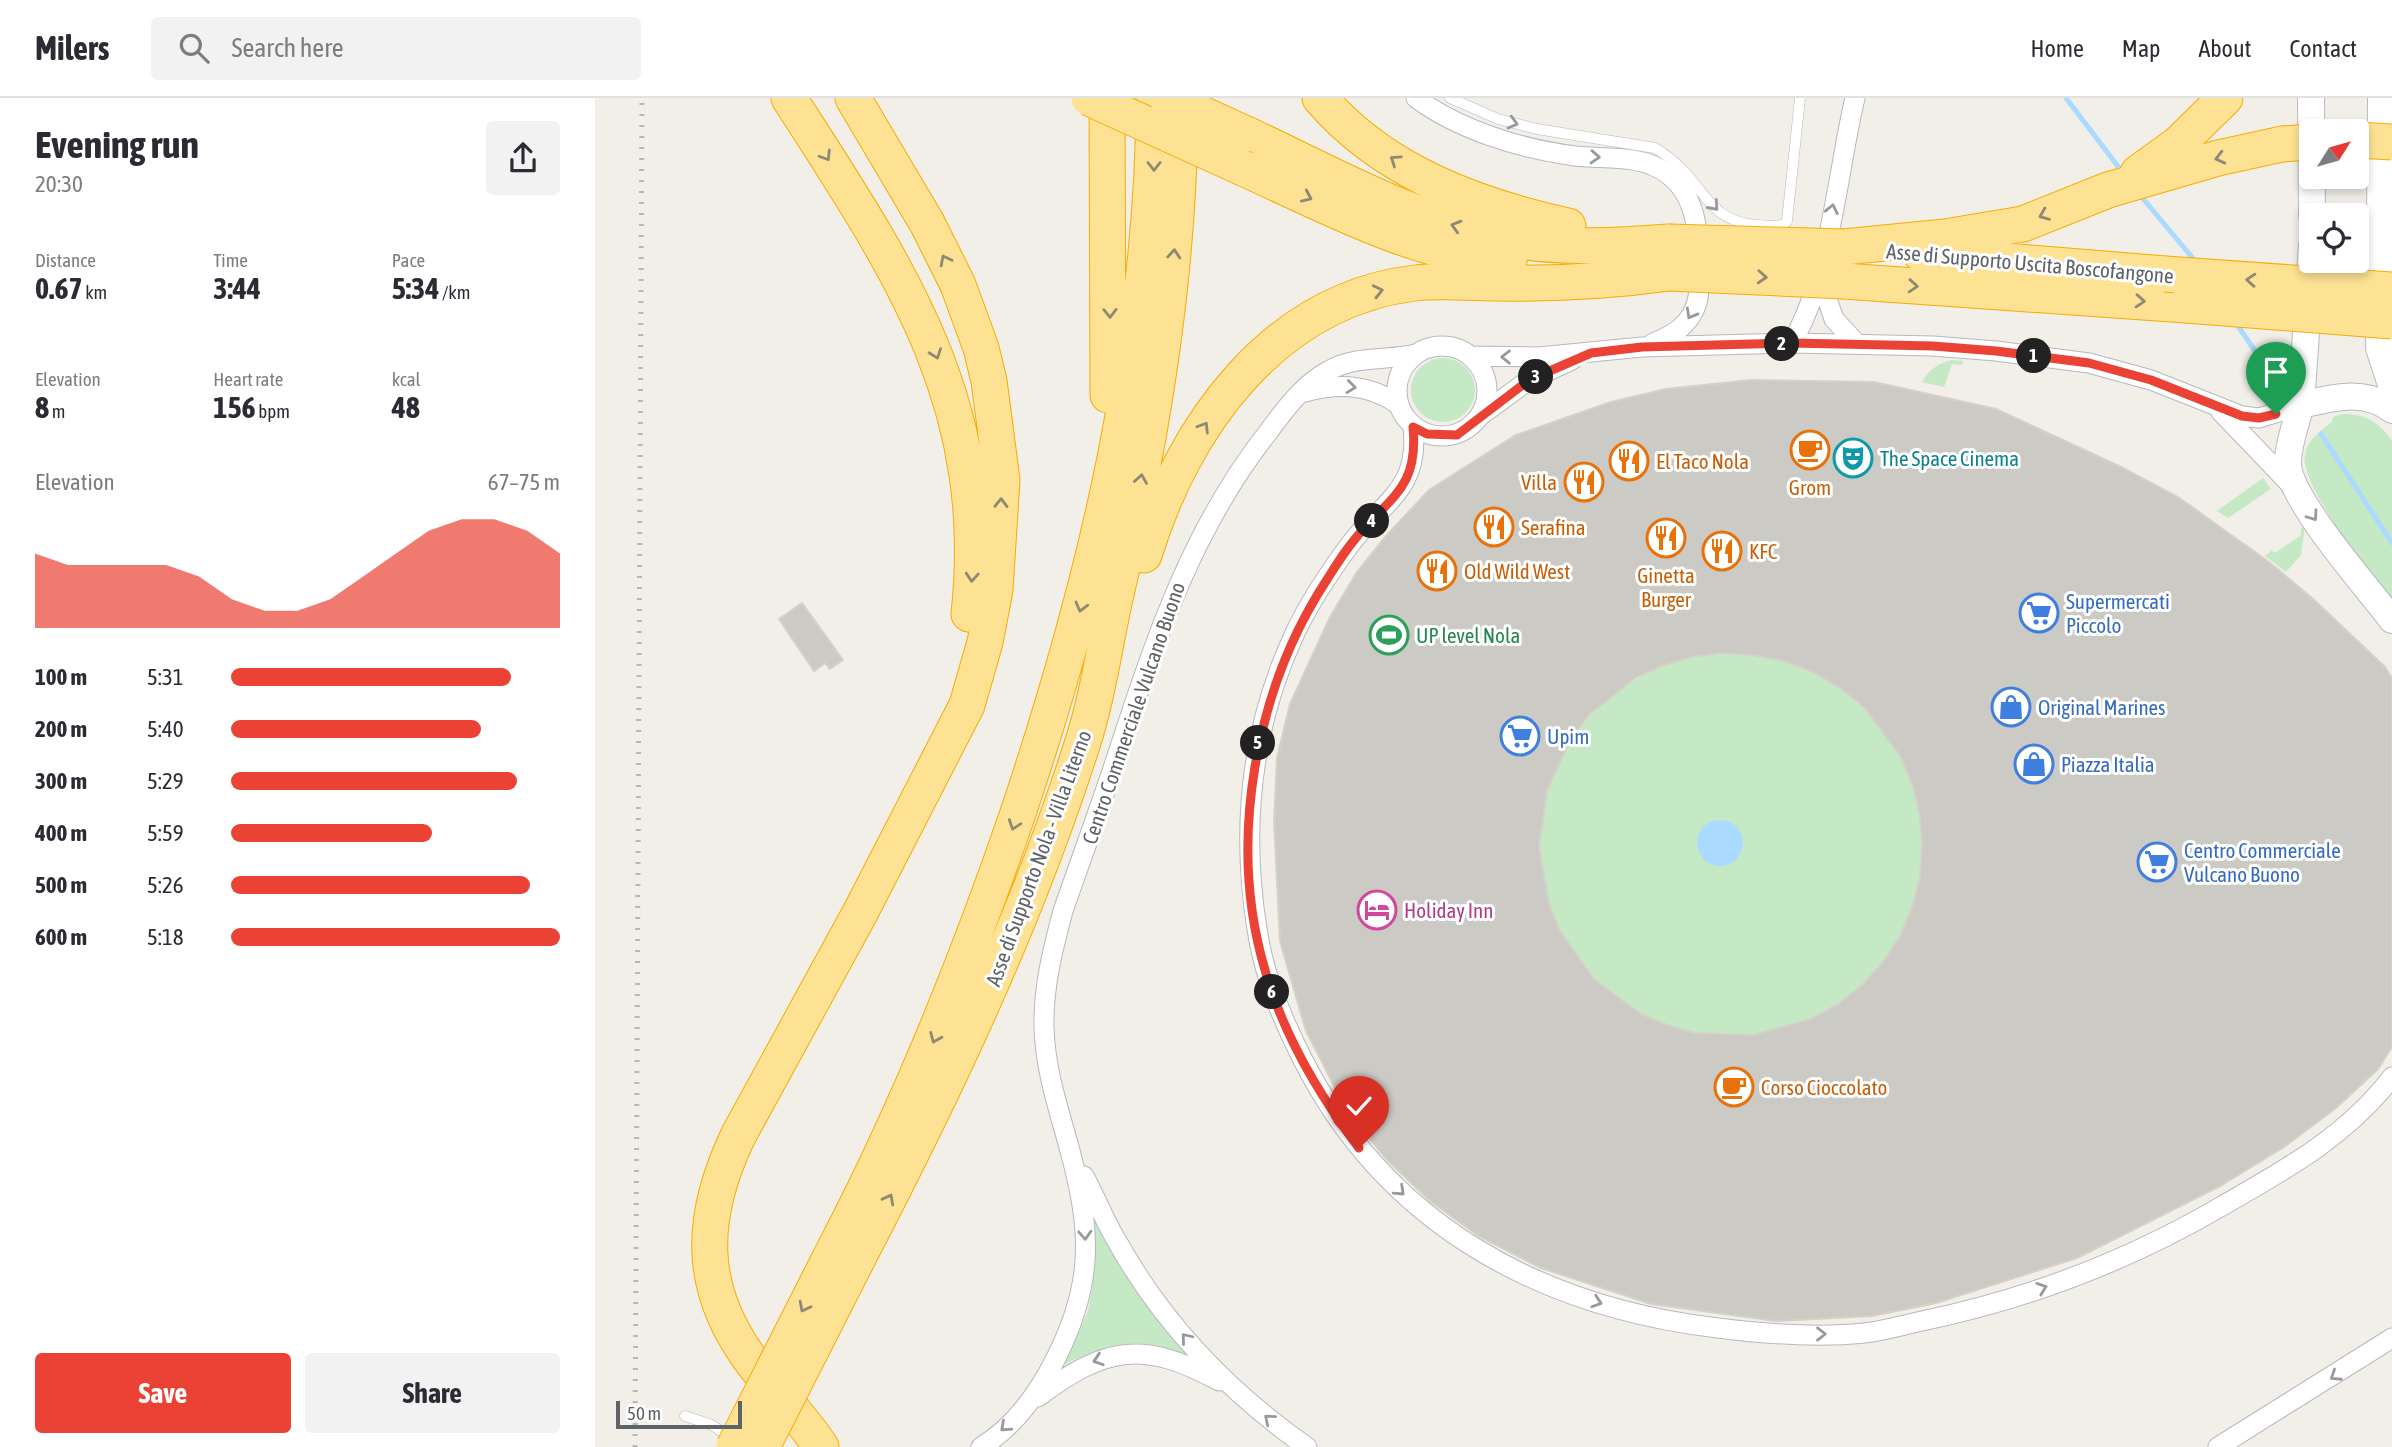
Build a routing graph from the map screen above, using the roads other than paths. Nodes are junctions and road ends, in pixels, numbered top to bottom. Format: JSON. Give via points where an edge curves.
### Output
{"nodes":[{"id":1,"x":789,"y":98,"type":"edge"},
{"id":2,"x":853,"y":98,"type":"edge"},
{"id":3,"x":1089,"y":98,"type":"edge"},
{"id":4,"x":1107,"y":98,"type":"edge"},
{"id":5,"x":1154,"y":98,"type":"edge"},
{"id":6,"x":1167,"y":98,"type":"edge"},
{"id":7,"x":1181,"y":98,"type":"edge"},
{"id":8,"x":1320,"y":98,"type":"edge"},
{"id":9,"x":1416,"y":98,"type":"edge"},
{"id":10,"x":1450,"y":98,"type":"edge"},
{"id":11,"x":1800,"y":98,"type":"edge"},
{"id":12,"x":1855,"y":98,"type":"edge"},
{"id":13,"x":2225,"y":98,"type":"edge"},
{"id":14,"x":2311,"y":98,"type":"edge"},
{"id":15,"x":2381,"y":98,"type":"edge"},
{"id":16,"x":2369,"y":141,"type":"edge"},
{"id":17,"x":2392,"y":142,"type":"edge"},
{"id":18,"x":2297,"y":143,"type":"edge"},
{"id":19,"x":2156,"y":170,"type":"junction"},
{"id":20,"x":2312,"y":203,"type":"edge"},
{"id":21,"x":1669,"y":258,"type":"junction"},
{"id":22,"x":1836,"y":267,"type":"junction"},
{"id":23,"x":2310,"y":273,"type":"edge"},
{"id":24,"x":2392,"y":290,"type":"edge"},
{"id":25,"x":2392,"y":321,"type":"edge"},
{"id":26,"x":1791,"y":343,"type":"junction"},
{"id":27,"x":1857,"y":344,"type":"junction"},
{"id":28,"x":1642,"y":347,"type":"junction"},
{"id":29,"x":1591,"y":353,"type":"junction"},
{"id":30,"x":1416,"y":354,"type":"junction"},
{"id":31,"x":1470,"y":356,"type":"junction"},
{"id":32,"x":2392,"y":388,"type":"edge"},
{"id":33,"x":1300,"y":394,"type":"junction"},
{"id":34,"x":1398,"y":404,"type":"junction"},
{"id":35,"x":2301,"y":405,"type":"junction"},
{"id":36,"x":2218,"y":408,"type":"junction"},
{"id":37,"x":2392,"y":410,"type":"edge"},
{"id":38,"x":1481,"y":415,"type":"junction"},
{"id":39,"x":1413,"y":427,"type":"junction"},
{"id":40,"x":2294,"y":488,"type":"junction"},
{"id":41,"x":1091,"y":568,"type":"junction"},
{"id":42,"x":2392,"y":620,"type":"edge"},
{"id":43,"x":1083,"y":742,"type":"junction"},
{"id":44,"x":929,"y":779,"type":"junction"},
{"id":45,"x":2392,"y":1077,"type":"edge"},
{"id":46,"x":1068,"y":1144,"type":"junction"},
{"id":47,"x":846,"y":1253,"type":"junction"},
{"id":48,"x":2392,"y":1338,"type":"edge"},
{"id":49,"x":1232,"y":1389,"type":"junction"},
{"id":50,"x":1027,"y":1405,"type":"junction"},
{"id":51,"x":685,"y":1416,"type":"dead end"},
{"id":52,"x":813,"y":1434,"type":"edge"},
{"id":53,"x":734,"y":1447,"type":"edge"},
{"id":54,"x":744,"y":1447,"type":"edge"},
{"id":55,"x":762,"y":1447,"type":"edge"},
{"id":56,"x":850,"y":1447,"type":"edge"},
{"id":57,"x":981,"y":1447,"type":"edge"},
{"id":58,"x":1307,"y":1447,"type":"edge"},
{"id":59,"x":2218,"y":1447,"type":"edge"}],
"edges":[{"from":1,"to":44,"type":"highway","one_way":true,"via":[[915,304],[961,431],[973,572],[967,625]]},
{"from":44,"to":2,"type":"highway","one_way":true,"via":[[967,705],[993,603],[1001,526],[997,435],[981,348],[958,285]]},
{"from":3,"to":21,"type":"highway","one_way":true,"bridge":true,"via":[[1363,222],[1459,253],[1503,261]]},
{"from":4,"to":41,"type":"highway","one_way":true,"via":[[1109,393]]},
{"from":5,"to":41,"type":"highway","name":"Asse di Supporto Nola - Villa Literno","one_way":true,"via":[[1147,270]]},
{"from":21,"to":6,"type":"highway","one_way":true,"bridge":true,"via":[[1613,247],[1489,235],[1407,209]]},
{"from":43,"to":7,"type":"highway","name":"Asse di Supporto Nola - Villa Literno","one_way":true,"via":[[1138,497],[1172,279]]},
{"from":21,"to":8,"type":"highway","one_way":true,"via":[[1467,198],[1398,163]]},
{"from":9,"to":28,"type":"street","one_way":true,"via":[[1453,120],[1501,138],[1573,156],[1651,164],[1680,187],[1700,237],[1696,308],[1684,326]]},
{"from":10,"to":11,"type":"lane","one_way":true,"via":[[1498,119],[1537,129],[1655,148],[1693,179],[1715,210],[1733,223],[1775,226],[1787,221]]},
{"from":22,"to":12,"type":"street","one_way":true},
{"from":13,"to":19,"type":"highway"},
{"from":14,"to":20,"type":"street"},
{"from":15,"to":32,"type":"street","via":[[2379,348]]},
{"from":16,"to":17,"type":"highway","bridge":true},
{"from":18,"to":19,"type":"highway","one_way":true},
{"from":19,"to":22,"type":"highway","one_way":true,"via":[[2022,224],[1945,237]]},
{"from":21,"to":22,"type":"highway","name":"Asse di Supporto Uscita Boscofangone","bridge":true},
{"from":43,"to":21,"type":"highway","one_way":true,"via":[[1147,544],[1171,486],[1205,425],[1262,353],[1335,304],[1372,292],[1416,283],[1621,280]]},
{"from":24,"to":22,"type":"highway","name":"Asse di Supporto Uscita Boscofangone","one_way":true,"bridge":true,"via":[[2165,274]]},
{"from":22,"to":25,"type":"highway","name":"Asse di Supporto Uscita Boscofangone","one_way":true,"bridge":true,"via":[[2186,305]]},
{"from":22,"to":26,"type":"street"},
{"from":22,"to":27,"type":"street","via":[[1834,318]]},
{"from":23,"to":35,"type":"street"},
{"from":26,"to":27,"type":"street","name":"Centro Commerciale Vulcano Buono"},
{"from":26,"to":28,"type":"street","name":"Centro Commerciale Vulcano Buono"},
{"from":27,"to":36,"type":"street","name":"Centro Commerciale Vulcano Buono","via":[[1996,351],[2089,363],[2151,380]]},
{"from":28,"to":29,"type":"street","name":"Centro Commerciale Vulcano Buono"},
{"from":29,"to":31,"type":"street","name":"Centro Commerciale Vulcano Buono","one_way":true},
{"from":29,"to":38,"type":"street","name":"Centro Commerciale Vulcano Buono","via":[[1529,380]]},
{"from":30,"to":31,"type":"street","name":"Centro Commerciale Vulcano Buono","via":[[1443,346]]},
{"from":30,"to":33,"type":"street","name":"Centro Commerciale Vulcano Buono","via":[[1345,363]]},
{"from":30,"to":34,"type":"street","via":[[1399,376]]},
{"from":31,"to":38,"type":"street","via":[[1479,365],[1487,390]]},
{"from":33,"to":34,"type":"street","one_way":true,"via":[[1347,385],[1369,389]]},
{"from":33,"to":46,"type":"street","name":"Centro Commerciale Vulcano Buono","via":[[1224,494],[1179,578],[1063,911],[1049,972],[1044,1027],[1051,1086]]},
{"from":34,"to":39,"type":"street"},
{"from":35,"to":36,"type":"street","name":"Centro Commerciale Vulcano Buono","via":[[2259,418]]},
{"from":35,"to":37,"type":"street","via":[[2357,396],[2373,398]]},
{"from":35,"to":40,"type":"street","via":[[2288,466]]},
{"from":36,"to":40,"type":"street"},
{"from":38,"to":39,"type":"street","name":"Centro Commerciale Vulcano Buono","via":[[1457,435],[1434,436]]},
{"from":39,"to":45,"type":"street","one_way":true,"via":[[1414,455],[1403,488],[1333,570],[1295,633],[1282,666],[1251,780],[1249,856],[1264,969],[1321,1095],[1374,1166],[1458,1237],[1543,1283],[1617,1309],[1676,1323],[1741,1332],[1872,1332],[1984,1308],[2138,1251],[2264,1183],[2329,1141],[2370,1105]]},
{"from":40,"to":42,"type":"street","one_way":true},
{"from":41,"to":47,"type":"highway","name":"Asse di Supporto Nola - Villa Literno","one_way":true,"via":[[1043,738],[950,1003],[875,1172]]},
{"from":47,"to":43,"type":"highway","name":"Asse di Supporto Nola - Villa Literno","one_way":true,"via":[[974,1029],[1027,902]]},
{"from":44,"to":52,"type":"highway","via":[[738,1136],[722,1168],[712,1206],[708,1243],[720,1310],[754,1364]]},
{"from":49,"to":46,"type":"street","one_way":true,"via":[[1133,1269]]},
{"from":46,"to":50,"type":"street","one_way":true,"via":[[1082,1201],[1083,1290],[1063,1344]]},
{"from":47,"to":53,"type":"highway","name":"Asse di Supporto Nola - Villa Literno","one_way":true,"bridge":true},
{"from":47,"to":55,"type":"highway","name":"Asse di Supporto Nola - Villa Literno","bridge":true},
{"from":48,"to":59,"type":"street","one_way":true},
{"from":49,"to":50,"type":"street","one_way":true,"via":[[1178,1361],[1149,1354],[1116,1355],[1073,1371]]},
{"from":58,"to":49,"type":"street","one_way":true},
{"from":50,"to":57,"type":"street","one_way":true},
{"from":51,"to":54,"type":"lane","via":[[712,1425]]},
{"from":52,"to":56,"type":"highway"}]}
